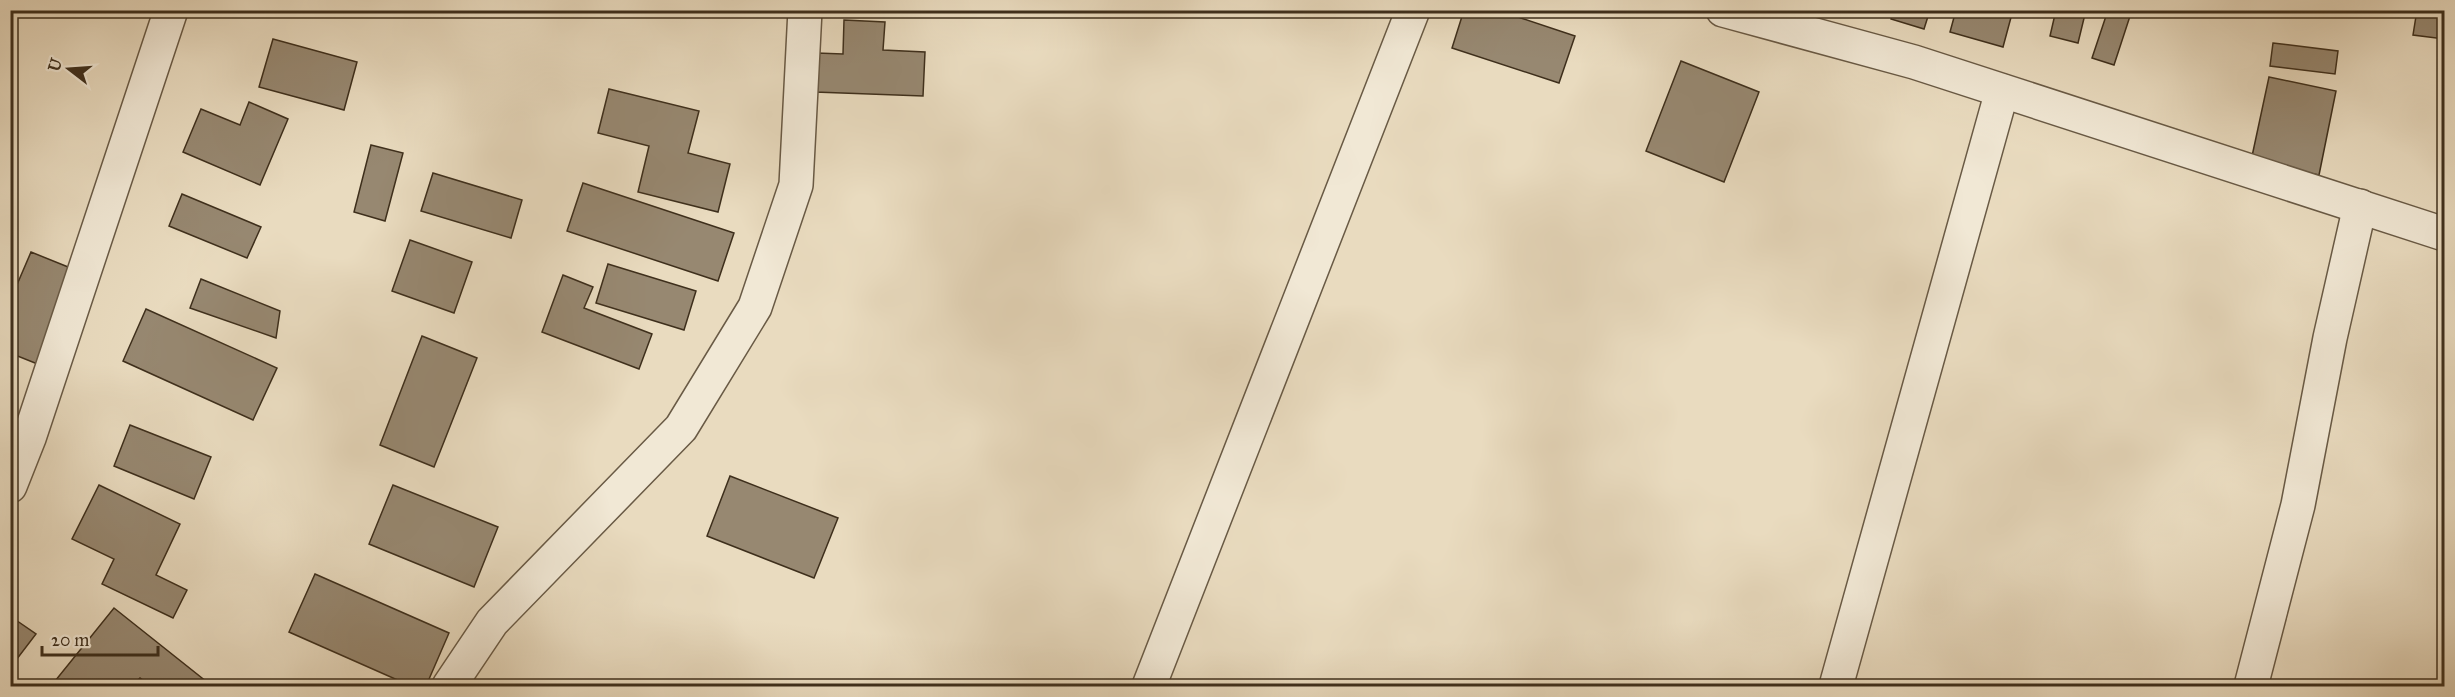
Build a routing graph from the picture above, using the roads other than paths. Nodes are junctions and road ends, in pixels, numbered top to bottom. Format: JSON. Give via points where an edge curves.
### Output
{"nodes":[{"id":1,"x":171,"y":10,"type":"edge"},
{"id":2,"x":805,"y":10,"type":"edge"},
{"id":3,"x":1413,"y":10,"type":"edge"},
{"id":4,"x":1723,"y":10,"type":"edge"},
{"id":5,"x":2002,"y":91,"type":"junction"},
{"id":6,"x":2360,"y":206,"type":"junction"},
{"id":7,"x":2445,"y":234,"type":"edge"},
{"id":8,"x":10,"y":486,"type":"edge"},
{"id":9,"x":449,"y":687,"type":"edge"},
{"id":10,"x":1149,"y":687,"type":"edge"},
{"id":11,"x":1836,"y":687,"type":"edge"},
{"id":12,"x":2251,"y":687,"type":"edge"}],
"edges":[{"from":1,"to":8,"type":"street"},
{"from":2,"to":9,"type":"street","via":[[796,185],[755,308],[681,428],[492,622]]},
{"from":3,"to":10,"type":"street"},
{"from":4,"to":5,"type":"street","via":[[1914,62]]},
{"from":5,"to":6,"type":"street"},
{"from":5,"to":11,"type":"street"},
{"from":6,"to":7,"type":"street"},
{"from":6,"to":12,"type":"street","via":[[2298,505]]}]}
